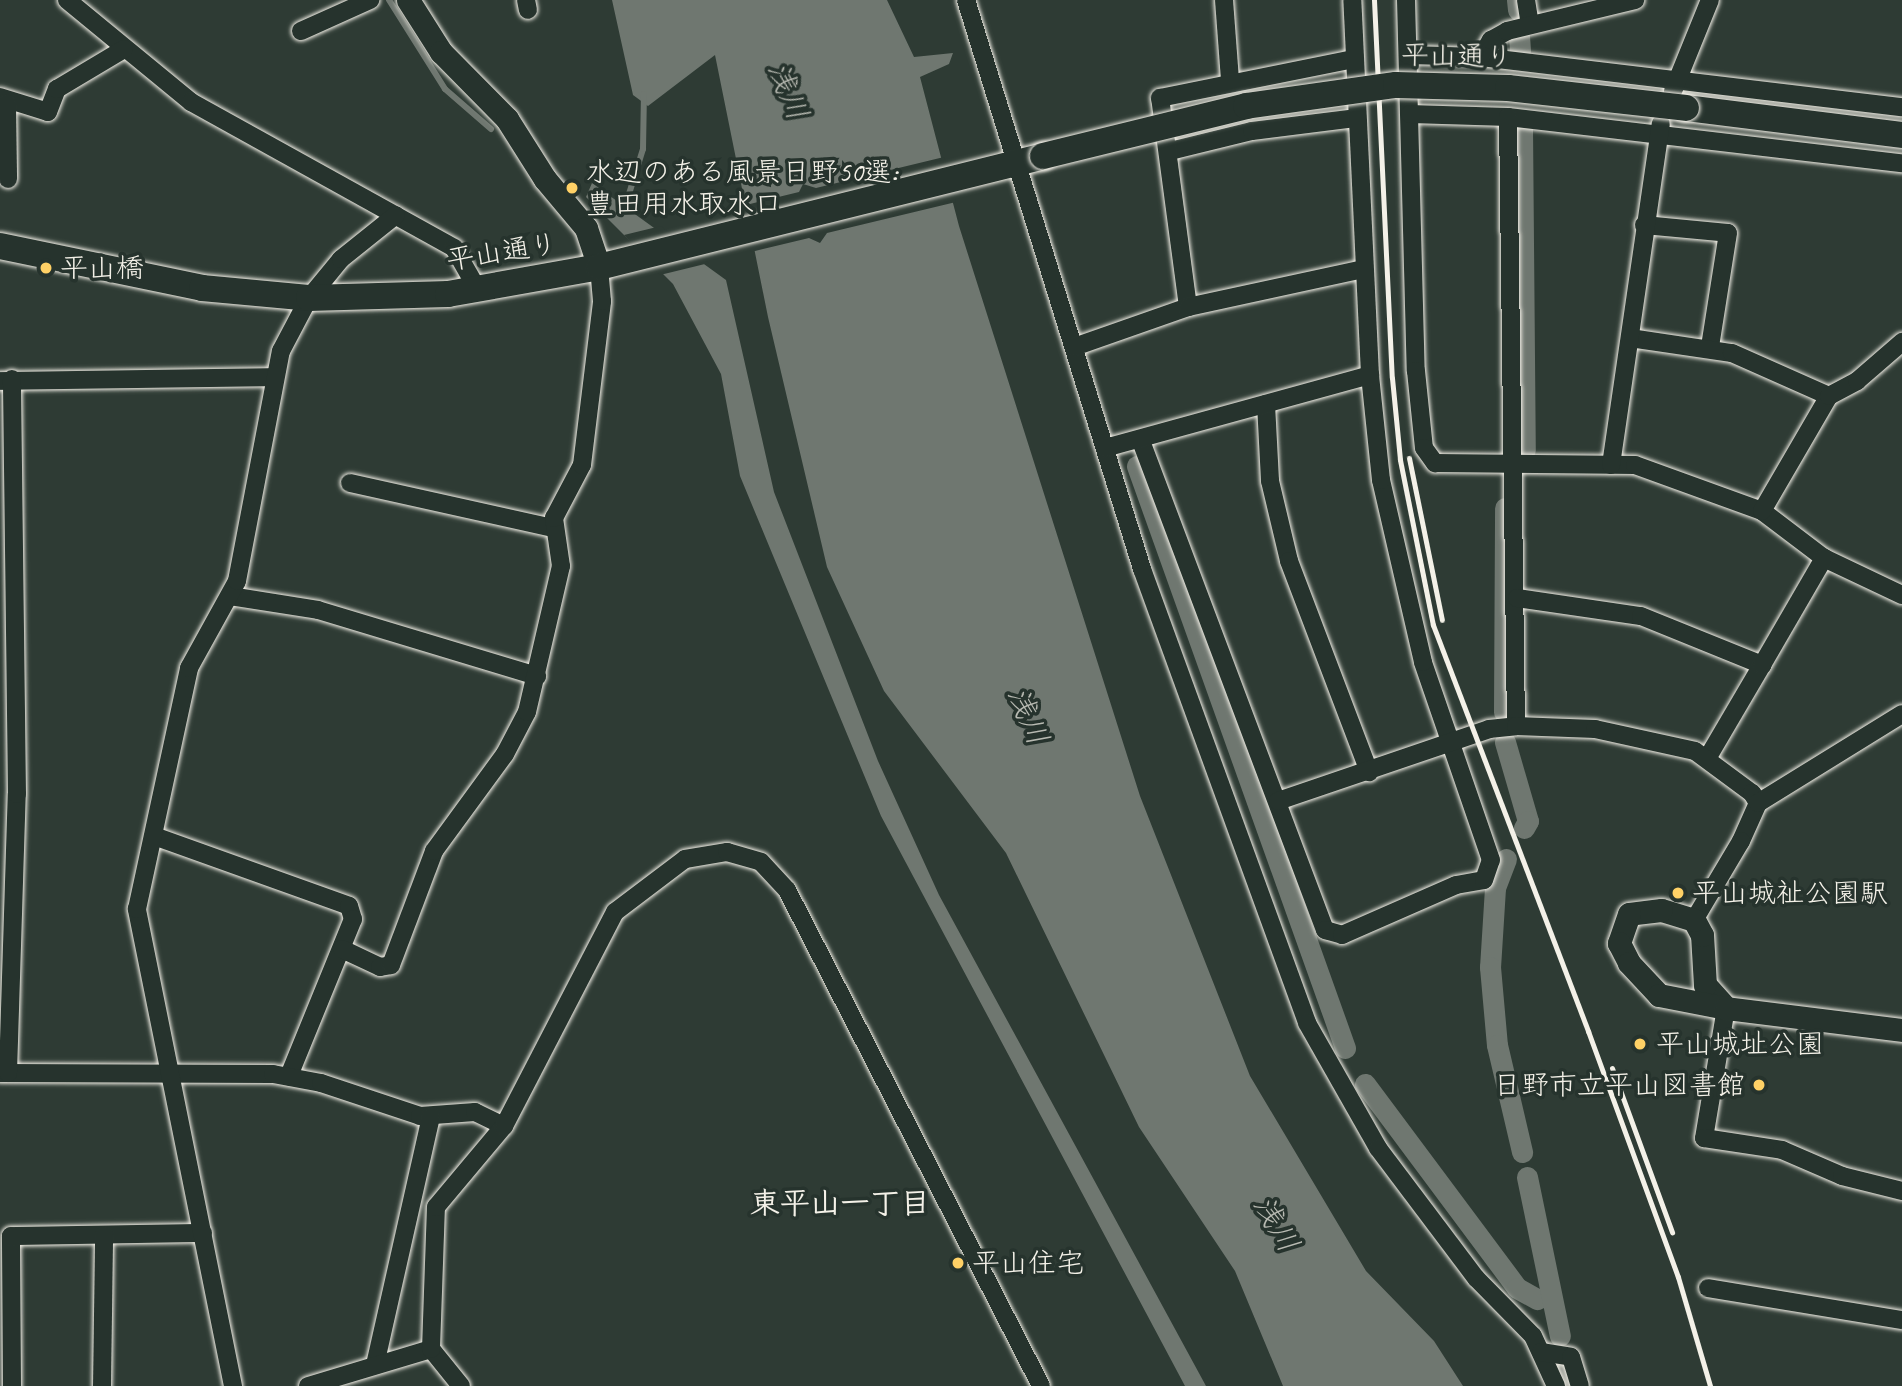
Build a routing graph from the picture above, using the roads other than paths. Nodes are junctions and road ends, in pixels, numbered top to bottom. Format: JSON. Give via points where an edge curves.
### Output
{"nodes":[{"id":1,"x":67,"y":0,"type":"edge"},
{"id":2,"x":370,"y":0,"type":"edge"},
{"id":3,"x":408,"y":0,"type":"edge"},
{"id":4,"x":966,"y":0,"type":"edge"},
{"id":5,"x":1224,"y":0,"type":"edge"},
{"id":6,"x":1352,"y":0,"type":"edge"},
{"id":7,"x":1406,"y":0,"type":"edge"},
{"id":8,"x":1526,"y":0,"type":"edge"},
{"id":9,"x":1635,"y":0,"type":"edge"},
{"id":10,"x":1710,"y":0,"type":"edge"},
{"id":11,"x":1530,"y":24,"type":"junction"},
{"id":12,"x":301,"y":31,"type":"dead end"},
{"id":13,"x":124,"y":49,"type":"junction"},
{"id":14,"x":1408,"y":55,"type":"junction"},
{"id":15,"x":1481,"y":57,"type":"junction"},
{"id":16,"x":1354,"y":59,"type":"junction"},
{"id":17,"x":1230,"y":80,"type":"junction"},
{"id":18,"x":1677,"y":80,"type":"junction"},
{"id":19,"x":3,"y":100,"type":"edge"},
{"id":20,"x":1902,"y":107,"type":"edge"},
{"id":21,"x":1410,"y":114,"type":"junction"},
{"id":22,"x":1508,"y":117,"type":"junction"},
{"id":23,"x":1357,"y":118,"type":"junction"},
{"id":24,"x":1658,"y":132,"type":"junction"},
{"id":25,"x":1902,"y":135,"type":"edge"},
{"id":26,"x":1170,"y":152,"type":"junction"},
{"id":27,"x":1902,"y":163,"type":"edge"},
{"id":28,"x":1011,"y":164,"type":"junction"},
{"id":29,"x":8,"y":179,"type":"dead end"},
{"id":30,"x":397,"y":215,"type":"junction"},
{"id":31,"x":1644,"y":225,"type":"junction"},
{"id":32,"x":0,"y":246,"type":"edge"},
{"id":33,"x":599,"y":267,"type":"junction"},
{"id":34,"x":1364,"y":269,"type":"junction"},
{"id":35,"x":478,"y":290,"type":"junction"},
{"id":36,"x":310,"y":298,"type":"junction"},
{"id":37,"x":1188,"y":307,"type":"junction"},
{"id":38,"x":1630,"y":338,"type":"junction"},
{"id":39,"x":1902,"y":342,"type":"edge"},
{"id":40,"x":1074,"y":347,"type":"junction"},
{"id":41,"x":1710,"y":347,"type":"junction"},
{"id":42,"x":1370,"y":375,"type":"junction"},
{"id":43,"x":274,"y":377,"type":"junction"},
{"id":44,"x":6,"y":380,"type":"edge"},
{"id":45,"x":1829,"y":396,"type":"junction"},
{"id":46,"x":1266,"y":404,"type":"junction"},
{"id":47,"x":1141,"y":441,"type":"junction"},
{"id":48,"x":1105,"y":448,"type":"junction"},
{"id":49,"x":1611,"y":465,"type":"junction"},
{"id":50,"x":1515,"y":467,"type":"junction"},
{"id":51,"x":350,"y":483,"type":"dead end"},
{"id":52,"x":1762,"y":511,"type":"junction"},
{"id":53,"x":553,"y":528,"type":"junction"},
{"id":54,"x":1824,"y":558,"type":"junction"},
{"id":55,"x":1902,"y":595,"type":"edge"},
{"id":56,"x":230,"y":596,"type":"junction"},
{"id":57,"x":1517,"y":597,"type":"junction"},
{"id":58,"x":1762,"y":666,"type":"junction"},
{"id":59,"x":537,"y":676,"type":"junction"},
{"id":60,"x":1902,"y":714,"type":"edge"},
{"id":61,"x":1516,"y":726,"type":"junction"},
{"id":62,"x":1450,"y":743,"type":"junction"},
{"id":63,"x":1708,"y":757,"type":"junction"},
{"id":64,"x":1369,"y":772,"type":"junction"},
{"id":65,"x":1278,"y":801,"type":"junction"},
{"id":66,"x":1758,"y":803,"type":"junction"},
{"id":67,"x":154,"y":836,"type":"junction"},
{"id":68,"x":1694,"y":920,"type":"junction"},
{"id":69,"x":341,"y":949,"type":"junction"},
{"id":70,"x":1726,"y":1008,"type":"junction"},
{"id":71,"x":1902,"y":1030,"type":"edge"},
{"id":72,"x":4,"y":1073,"type":"edge"},
{"id":73,"x":167,"y":1073,"type":"junction"},
{"id":74,"x":289,"y":1076,"type":"junction"},
{"id":75,"x":431,"y":1116,"type":"junction"},
{"id":76,"x":504,"y":1126,"type":"junction"},
{"id":77,"x":1902,"y":1191,"type":"edge"},
{"id":78,"x":203,"y":1233,"type":"junction"},
{"id":79,"x":104,"y":1236,"type":"junction"},
{"id":80,"x":1708,"y":1288,"type":"dead end"},
{"id":81,"x":1902,"y":1320,"type":"edge"},
{"id":82,"x":431,"y":1349,"type":"junction"},
{"id":83,"x":1541,"y":1352,"type":"junction"},
{"id":84,"x":374,"y":1365,"type":"junction"},
{"id":85,"x":1555,"y":1385,"type":"edge"},
{"id":86,"x":12,"y":1386,"type":"edge"},
{"id":87,"x":102,"y":1386,"type":"edge"},
{"id":88,"x":233,"y":1386,"type":"edge"},
{"id":89,"x":308,"y":1386,"type":"edge"},
{"id":90,"x":461,"y":1386,"type":"edge"},
{"id":91,"x":1041,"y":1386,"type":"edge"},
{"id":92,"x":1580,"y":1386,"type":"edge"}],
"edges":[{"from":1,"to":13,"type":"street"},
{"from":2,"to":12,"type":"street"},
{"from":3,"to":33,"type":"street","via":[[442,52],[507,119],[586,228]]},
{"from":4,"to":28,"type":"street"},
{"from":5,"to":17,"type":"street"},
{"from":6,"to":16,"type":"street"},
{"from":7,"to":14,"type":"street"},
{"from":8,"to":11,"type":"street"},
{"from":9,"to":11,"type":"street"},
{"from":10,"to":18,"type":"street"},
{"from":11,"to":15,"type":"street","via":[[1497,36]]},
{"from":13,"to":19,"type":"street","via":[[57,89],[48,112]]},
{"from":13,"to":30,"type":"street","via":[[216,118]]},
{"from":14,"to":15,"type":"street"},
{"from":14,"to":21,"type":"street"},
{"from":15,"to":18,"type":"street"},
{"from":16,"to":17,"type":"street"},
{"from":16,"to":23,"type":"street"},
{"from":17,"to":26,"type":"street","via":[[1160,98]]},
{"from":18,"to":20,"type":"street"},
{"from":18,"to":24,"type":"street"},
{"from":19,"to":29,"type":"street"},
{"from":21,"to":22,"type":"street"},
{"from":21,"to":50,"type":"street","via":[[1416,371],[1424,448],[1435,463]]},
{"from":22,"to":24,"type":"street"},
{"from":22,"to":50,"type":"street"},
{"from":23,"to":26,"type":"street","via":[[1252,131]]},
{"from":23,"to":34,"type":"street"},
{"from":24,"to":27,"type":"street"},
{"from":24,"to":31,"type":"street"},
{"from":25,"to":28,"type":"main road","name":"平山通り","bridge":true,"via":[[1508,88],[1396,85],[1259,103]]},
{"from":26,"to":37,"type":"street"},
{"from":28,"to":33,"type":"main road","name":"平山通り"},
{"from":28,"to":40,"type":"street"},
{"from":30,"to":35,"type":"street","via":[[454,248]]},
{"from":30,"to":36,"type":"street","via":[[341,259]]},
{"from":31,"to":38,"type":"street"},
{"from":31,"to":41,"type":"street","via":[[1728,233]]},
{"from":32,"to":36,"type":"main road","name":"平山通り","via":[[202,288]]},
{"from":33,"to":35,"type":"main road","name":"平山通り"},
{"from":33,"to":53,"type":"street","via":[[602,300],[582,465]]},
{"from":34,"to":37,"type":"street"},
{"from":34,"to":42,"type":"street"},
{"from":35,"to":36,"type":"main road","name":"平山通り"},
{"from":36,"to":43,"type":"street","via":[[281,351]]},
{"from":37,"to":40,"type":"street"},
{"from":38,"to":41,"type":"street"},
{"from":38,"to":49,"type":"street"},
{"from":39,"to":45,"type":"street","via":[[1857,381]]},
{"from":40,"to":48,"type":"street"},
{"from":41,"to":45,"type":"street"},
{"from":42,"to":46,"type":"street"},
{"from":42,"to":62,"type":"street","via":[[1396,552]]},
{"from":43,"to":44,"type":"street"},
{"from":43,"to":56,"type":"street"},
{"from":44,"to":72,"type":"street","via":[[17,794]]},
{"from":45,"to":52,"type":"street"},
{"from":46,"to":47,"type":"street"},
{"from":46,"to":64,"type":"street","via":[[1270,481],[1289,561]]},
{"from":47,"to":48,"type":"street"},
{"from":47,"to":65,"type":"street"},
{"from":48,"to":83,"type":"street","via":[[1187,697],[1324,1060],[1378,1148],[1476,1278],[1533,1336]]},
{"from":49,"to":50,"type":"street"},
{"from":49,"to":52,"type":"street","via":[[1635,465]]},
{"from":50,"to":57,"type":"street"},
{"from":51,"to":53,"type":"street"},
{"from":52,"to":54,"type":"street"},
{"from":53,"to":59,"type":"street","via":[[561,566]]},
{"from":54,"to":55,"type":"street"},
{"from":54,"to":58,"type":"street"},
{"from":56,"to":59,"type":"street","via":[[318,610]]},
{"from":56,"to":67,"type":"street","via":[[189,668]]},
{"from":57,"to":58,"type":"street","via":[[1641,616]]},
{"from":57,"to":61,"type":"street"},
{"from":58,"to":63,"type":"street"},
{"from":59,"to":69,"type":"street","via":[[518,734],[433,851],[391,965],[380,967]]},
{"from":60,"to":66,"type":"street"},
{"from":61,"to":62,"type":"street"},
{"from":61,"to":63,"type":"street","via":[[1633,734]]},
{"from":62,"to":64,"type":"street"},
{"from":62,"to":65,"type":"street","via":[[1491,860],[1484,880],[1456,885],[1342,935],[1321,925]]},
{"from":63,"to":66,"type":"street"},
{"from":64,"to":65,"type":"street"},
{"from":66,"to":68,"type":"street"},
{"from":67,"to":69,"type":"street","via":[[349,906],[353,919]]},
{"from":67,"to":73,"type":"street","via":[[137,927]]},
{"from":68,"to":70,"type":"street","via":[[1702,935],[1705,985]]},
{"from":68,"to":70,"type":"street","via":[[1682,914],[1642,910],[1629,914],[1619,943],[1629,963],[1659,995]]},
{"from":69,"to":74,"type":"street"},
{"from":70,"to":71,"type":"street"},
{"from":70,"to":77,"type":"street","via":[[1704,1139],[1782,1150],[1842,1176]]},
{"from":72,"to":73,"type":"street"},
{"from":73,"to":74,"type":"street"},
{"from":73,"to":78,"type":"street"},
{"from":74,"to":75,"type":"street"},
{"from":75,"to":76,"type":"street","via":[[475,1112]]},
{"from":75,"to":84,"type":"street"},
{"from":76,"to":82,"type":"street","via":[[436,1207]]},
{"from":76,"to":91,"type":"street","via":[[615,912],[641,888],[697,855],[727,852],[761,862],[780,879],[806,926]]},
{"from":78,"to":79,"type":"street"},
{"from":78,"to":88,"type":"street"},
{"from":79,"to":86,"type":"street","via":[[11,1236]]},
{"from":79,"to":87,"type":"street"},
{"from":80,"to":81,"type":"street"},
{"from":82,"to":84,"type":"street"},
{"from":82,"to":90,"type":"street"},
{"from":83,"to":85,"type":"street"},
{"from":83,"to":92,"type":"street","via":[[1571,1357]]},
{"from":84,"to":89,"type":"street"}]}
